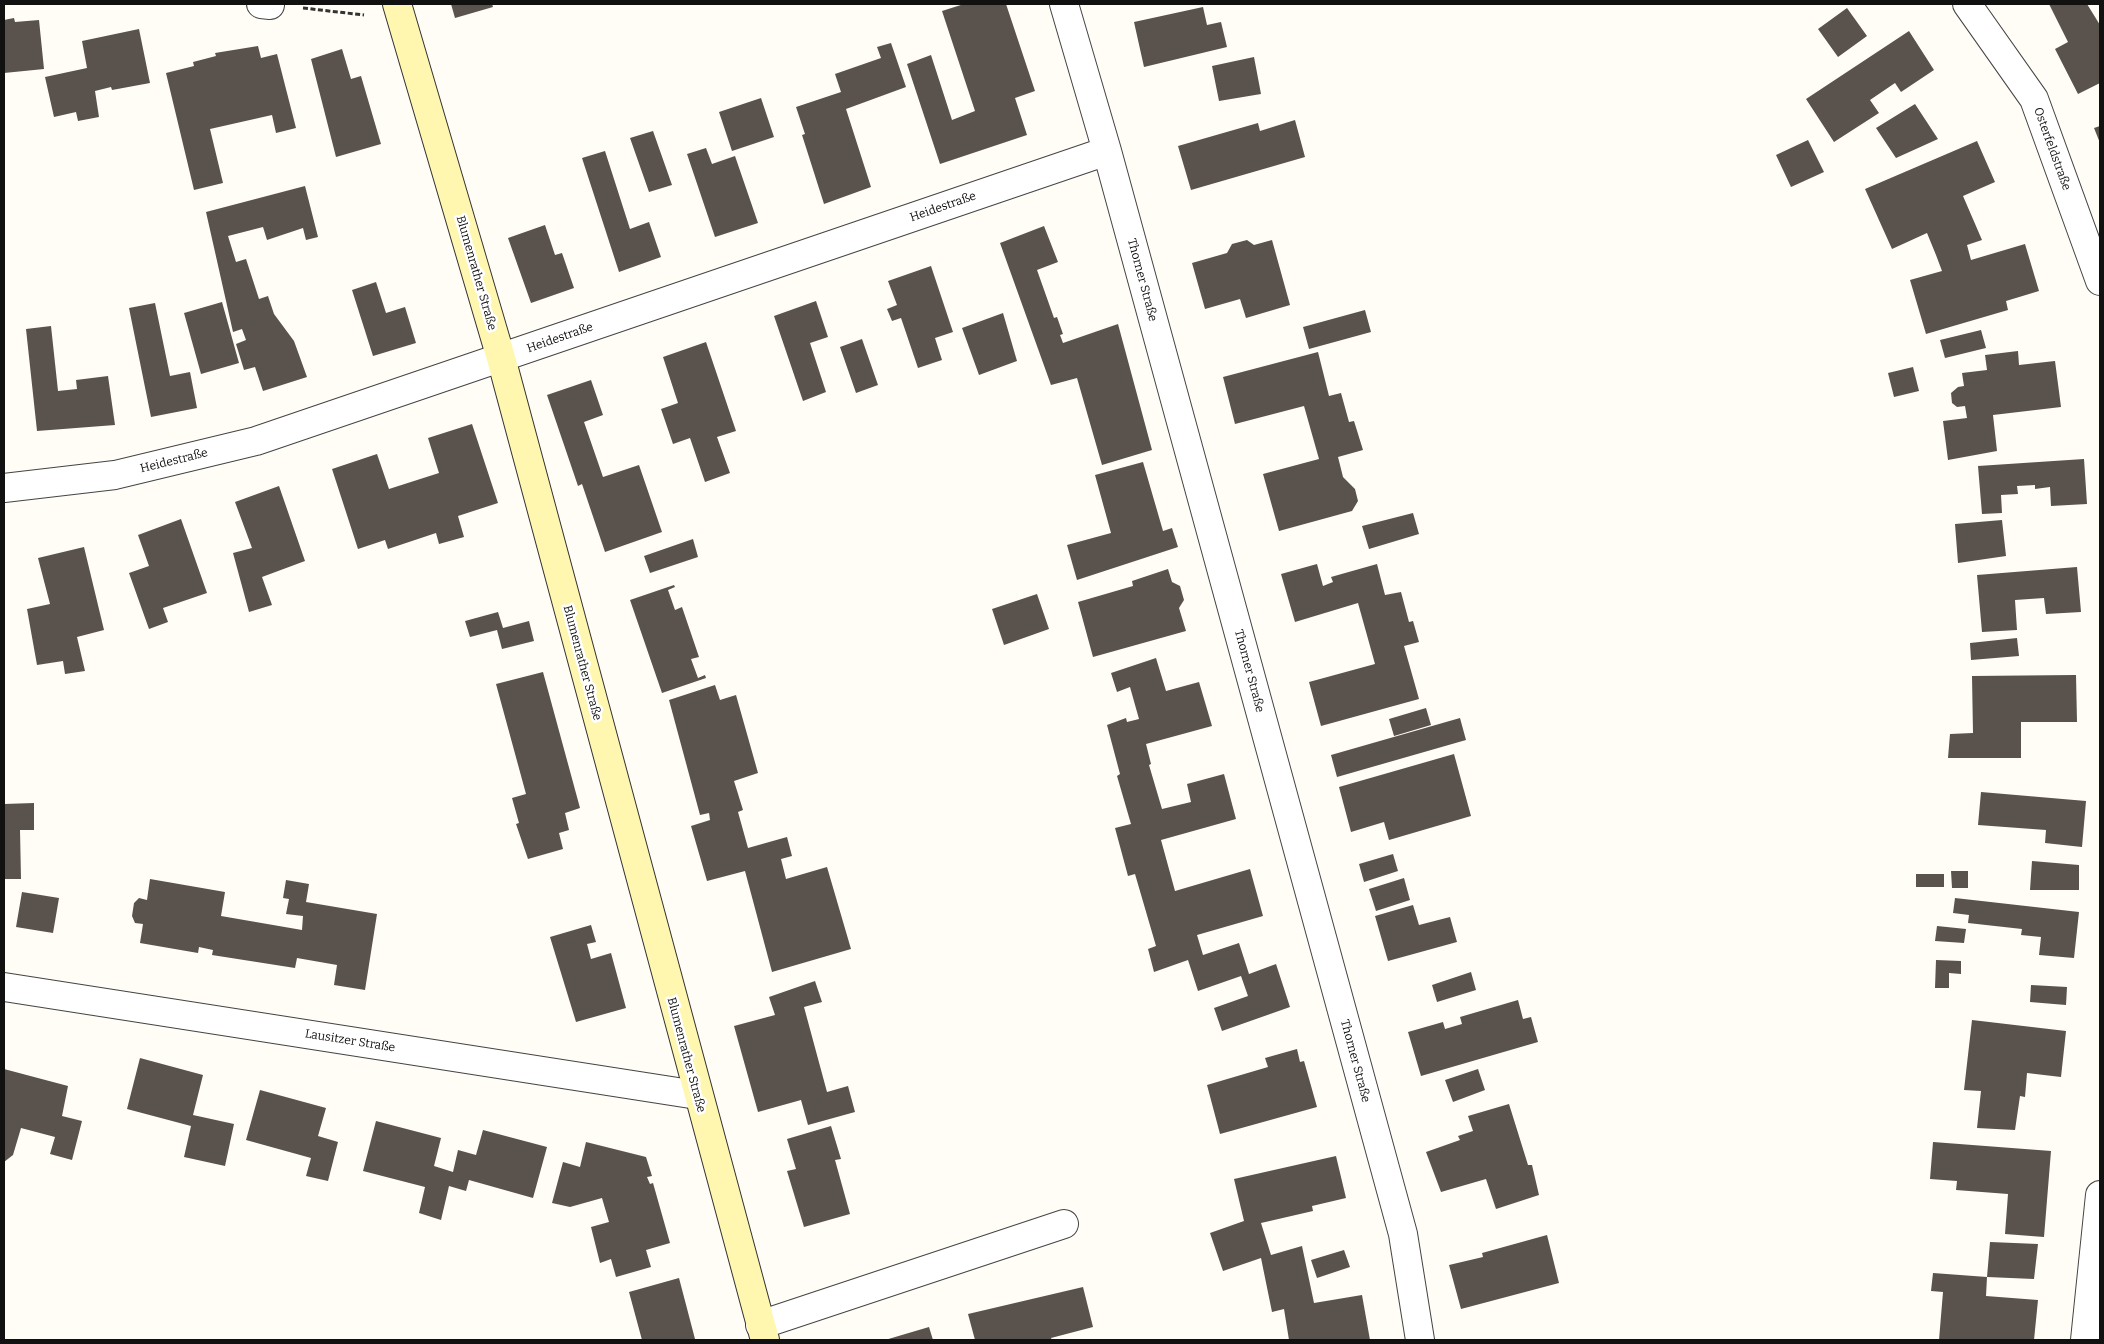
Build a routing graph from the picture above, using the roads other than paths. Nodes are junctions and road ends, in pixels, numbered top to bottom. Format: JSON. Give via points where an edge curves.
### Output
{"nodes":[{"id":1,"x":1064,"y":4,"type":"edge"},
{"id":2,"x":1967,"y":4,"type":"edge"},
{"id":3,"x":399,"y":11,"type":"edge"},
{"id":4,"x":1107,"y":151,"type":"junction"},
{"id":5,"x":2100,"y":280,"type":"edge"},
{"id":6,"x":501,"y":358,"type":"junction"},
{"id":7,"x":4,"y":488,"type":"edge"},
{"id":8,"x":4,"y":987,"type":"edge"},
{"id":9,"x":697,"y":1095,"type":"junction"},
{"id":10,"x":2100,"y":1195,"type":"edge"},
{"id":11,"x":1064,"y":1224,"type":"dead end"},
{"id":12,"x":762,"y":1333,"type":"edge"},
{"id":13,"x":1420,"y":1340,"type":"edge"},
{"id":14,"x":2085,"y":1340,"type":"edge"}],
"edges":[{"from":1,"to":4,"type":"street","name":"Thorner Straße"},
{"from":2,"to":5,"type":"street","name":"Osterfeldstraße","via":[[2034,99]]},
{"from":3,"to":6,"type":"street","name":"Blumenrather Straße"},
{"from":4,"to":6,"type":"street","name":"Heidestraße"},
{"from":4,"to":13,"type":"street","name":"Thorner Straße","via":[[1402,1234]]},
{"from":6,"to":7,"type":"street","name":"Heidestraße","via":[[256,441],[115,475]]},
{"from":6,"to":9,"type":"street","name":"Blumenrather Straße"},
{"from":8,"to":9,"type":"street","name":"Lausitzer Straße"},
{"from":9,"to":12,"type":"street","name":"Blumenrather Straße"},
{"from":10,"to":14,"type":"street"},
{"from":11,"to":12,"type":"street","name":"Blumenrather Straße"}]}
